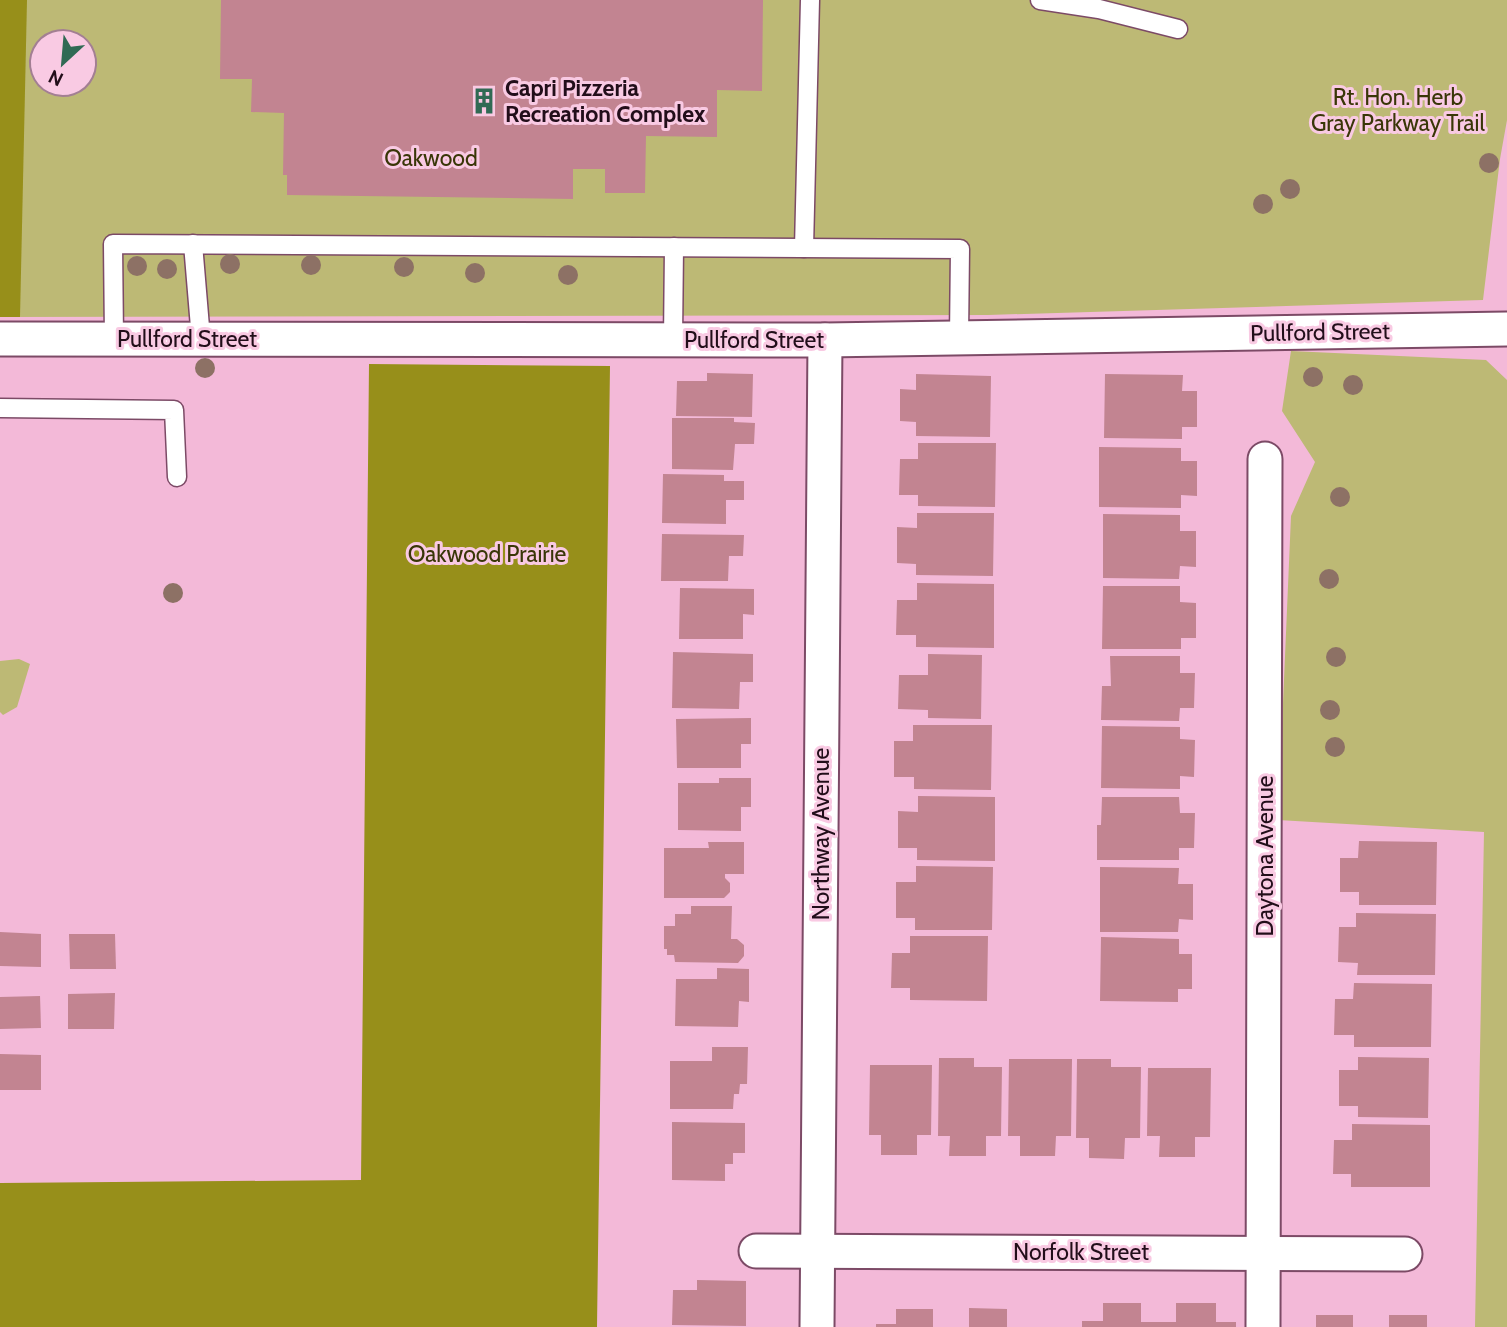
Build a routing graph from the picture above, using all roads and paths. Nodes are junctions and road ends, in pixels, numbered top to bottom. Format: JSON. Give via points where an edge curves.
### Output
{"nodes":[{"id":1,"x":810,"y":0,"type":"edge"},
{"id":2,"x":1041,"y":0,"type":"edge"},
{"id":3,"x":1178,"y":29,"type":"dead end"},
{"id":4,"x":193,"y":244,"type":"junction"},
{"id":5,"x":674,"y":247,"type":"junction"},
{"id":6,"x":804,"y":248,"type":"junction"},
{"id":7,"x":1507,"y":330,"type":"edge"},
{"id":8,"x":959,"y":338,"type":"junction"},
{"id":9,"x":0,"y":339,"type":"edge"},
{"id":10,"x":114,"y":339,"type":"junction"},
{"id":11,"x":201,"y":340,"type":"junction"},
{"id":12,"x":673,"y":340,"type":"junction"},
{"id":13,"x":825,"y":340,"type":"junction"},
{"id":14,"x":0,"y":408,"type":"edge"},
{"id":15,"x":1265,"y":459,"type":"dead end"},
{"id":16,"x":177,"y":477,"type":"dead end"},
{"id":17,"x":818,"y":1250,"type":"junction"},
{"id":18,"x":756,"y":1251,"type":"dead end"},
{"id":19,"x":1262,"y":1253,"type":"junction"},
{"id":20,"x":1405,"y":1254,"type":"dead end"},
{"id":21,"x":817,"y":1327,"type":"edge"},
{"id":22,"x":1263,"y":1327,"type":"edge"}],
"edges":[{"from":1,"to":6,"type":"lane"},
{"from":2,"to":3,"type":"lane"},
{"from":4,"to":5,"type":"lane"},
{"from":4,"to":10,"type":"lane","via":[[113,244]]},
{"from":4,"to":11,"type":"lane"},
{"from":5,"to":6,"type":"lane"},
{"from":5,"to":12,"type":"lane"},
{"from":6,"to":8,"type":"lane","via":[[960,248]]},
{"from":7,"to":8,"type":"street","name":"Pullford Street"},
{"from":8,"to":13,"type":"street","name":"Pullford Street"},
{"from":9,"to":10,"type":"street","name":"Pullford Street"},
{"from":10,"to":11,"type":"street","name":"Pullford Street"},
{"from":11,"to":12,"type":"street","name":"Pullford Street"},
{"from":12,"to":13,"type":"street","name":"Pullford Street"},
{"from":13,"to":17,"type":"street","name":"Northway Avenue"},
{"from":14,"to":16,"type":"lane","via":[[174,410]]},
{"from":15,"to":19,"type":"street","name":"Daytona Avenue"},
{"from":17,"to":18,"type":"street","name":"Norfolk Street"},
{"from":17,"to":19,"type":"street","name":"Norfolk Street"},
{"from":17,"to":21,"type":"street","name":"Northway Avenue"},
{"from":19,"to":20,"type":"street","name":"Norfolk Street"},
{"from":19,"to":22,"type":"street","name":"Daytona Avenue"}]}
